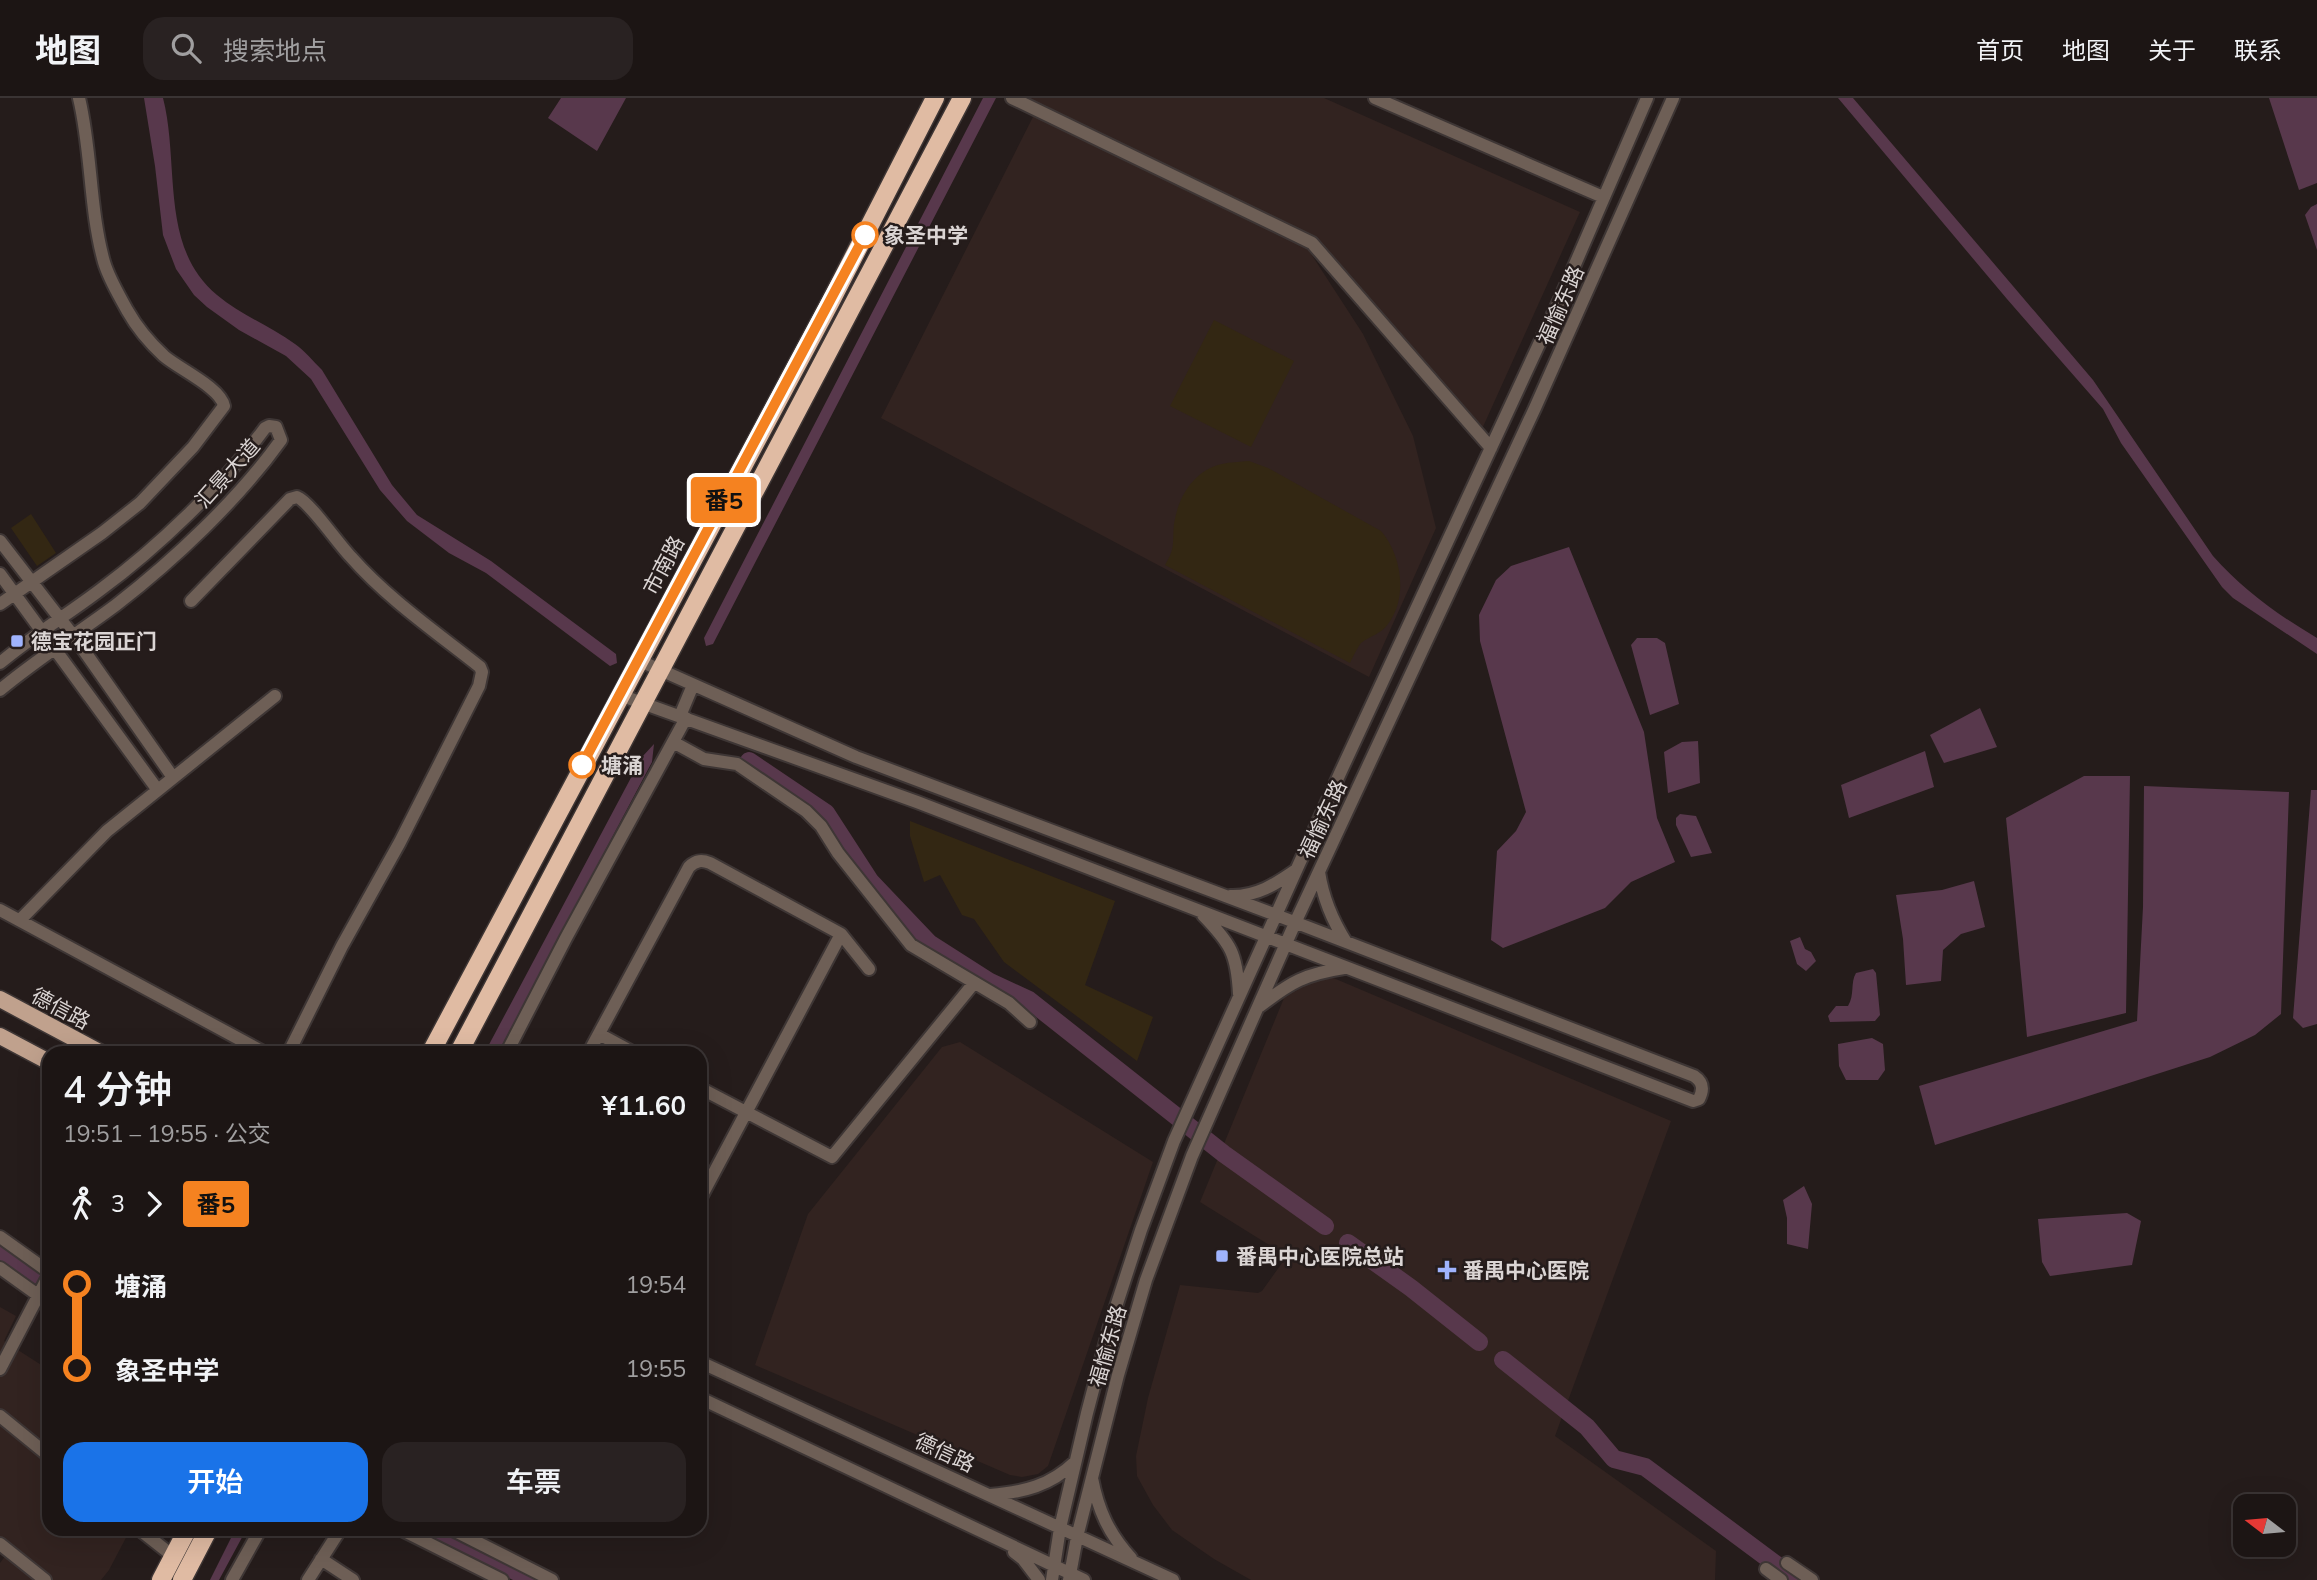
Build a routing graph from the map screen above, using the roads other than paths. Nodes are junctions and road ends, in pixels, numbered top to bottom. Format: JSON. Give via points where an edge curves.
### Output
{"nodes":[{"id":1,"x":79,"y":98,"type":"edge"},
{"id":2,"x":935,"y":98,"type":"edge"},
{"id":3,"x":962,"y":98,"type":"edge"},
{"id":4,"x":1012,"y":98,"type":"edge"},
{"id":5,"x":1375,"y":98,"type":"edge"},
{"id":6,"x":1647,"y":98,"type":"edge"},
{"id":7,"x":1673,"y":98,"type":"edge"},
{"id":8,"x":1603,"y":197,"type":"junction"},
{"id":9,"x":1491,"y":448,"type":"junction"},
{"id":10,"x":0,"y":541,"type":"edge"},
{"id":11,"x":0,"y":574,"type":"edge"},
{"id":12,"x":31,"y":581,"type":"junction"},
{"id":13,"x":14,"y":593,"type":"junction"},
{"id":14,"x":191,"y":601,"type":"dead end"},
{"id":15,"x":0,"y":604,"type":"edge"},
{"id":16,"x":60,"y":619,"type":"junction"},
{"id":17,"x":655,"y":629,"type":"junction"},
{"id":18,"x":43,"y":631,"type":"junction"},
{"id":19,"x":72,"y":635,"type":"junction"},
{"id":20,"x":676,"y":638,"type":"junction"},
{"id":21,"x":55,"y":647,"type":"junction"},
{"id":22,"x":638,"y":660,"type":"junction"},
{"id":23,"x":0,"y":663,"type":"edge"},
{"id":24,"x":660,"y":670,"type":"junction"},
{"id":25,"x":693,"y":685,"type":"junction"},
{"id":26,"x":0,"y":690,"type":"edge"},
{"id":27,"x":275,"y":695,"type":"dead end"},
{"id":28,"x":620,"y":695,"type":"junction"},
{"id":29,"x":643,"y":703,"type":"junction"},
{"id":30,"x":683,"y":717,"type":"junction"},
{"id":31,"x":604,"y":724,"type":"junction"},
{"id":32,"x":626,"y":734,"type":"junction"},
{"id":33,"x":673,"y":742,"type":"junction"},
{"id":34,"x":172,"y":776,"type":"junction"},
{"id":35,"x":157,"y":789,"type":"junction"},
{"id":36,"x":1297,"y":870,"type":"junction"},
{"id":37,"x":1319,"y":872,"type":"junction"},
{"id":38,"x":1224,"y":896,"type":"junction"},
{"id":39,"x":0,"y":910,"type":"edge"},
{"id":40,"x":1201,"y":913,"type":"junction"},
{"id":41,"x":1276,"y":915,"type":"junction"},
{"id":42,"x":20,"y":920,"type":"junction"},
{"id":43,"x":1295,"y":923,"type":"junction"},
{"id":44,"x":841,"y":934,"type":"junction"},
{"id":45,"x":1266,"y":938,"type":"junction"},
{"id":46,"x":1346,"y":942,"type":"junction"},
{"id":47,"x":1286,"y":945,"type":"junction"},
{"id":48,"x":1346,"y":968,"type":"junction"},
{"id":49,"x":869,"y":969,"type":"dead end"},
{"id":50,"x":974,"y":983,"type":"junction"},
{"id":51,"x":1239,"y":997,"type":"junction"},
{"id":52,"x":0,"y":999,"type":"edge"},
{"id":53,"x":1257,"y":1008,"type":"junction"},
{"id":54,"x":1232,"y":1012,"type":"junction"},
{"id":55,"x":1252,"y":1021,"type":"junction"},
{"id":56,"x":1030,"y":1022,"type":"dead end"},
{"id":57,"x":599,"y":1034,"type":"junction"},
{"id":58,"x":0,"y":1036,"type":"edge"},
{"id":59,"x":88,"y":1046,"type":"edge"},
{"id":60,"x":252,"y":1046,"type":"edge"},
{"id":61,"x":292,"y":1046,"type":"edge"},
{"id":62,"x":434,"y":1046,"type":"edge"},
{"id":63,"x":462,"y":1046,"type":"edge"},
{"id":64,"x":510,"y":1046,"type":"edge"},
{"id":65,"x":592,"y":1046,"type":"edge"},
{"id":66,"x":621,"y":1046,"type":"edge"},
{"id":67,"x":42,"y":1058,"type":"edge"},
{"id":68,"x":707,"y":1092,"type":"edge"},
{"id":69,"x":746,"y":1112,"type":"junction"},
{"id":70,"x":707,"y":1186,"type":"edge"},
{"id":71,"x":0,"y":1237,"type":"edge"},
{"id":72,"x":0,"y":1268,"type":"edge"},
{"id":73,"x":42,"y":1269,"type":"edge"},
{"id":74,"x":42,"y":1296,"type":"edge"},
{"id":75,"x":42,"y":1299,"type":"edge"},
{"id":76,"x":707,"y":1365,"type":"edge"},
{"id":77,"x":0,"y":1369,"type":"edge"},
{"id":78,"x":707,"y":1401,"type":"edge"},
{"id":79,"x":0,"y":1416,"type":"edge"},
{"id":80,"x":42,"y":1450,"type":"edge"},
{"id":81,"x":1075,"y":1462,"type":"junction"},
{"id":82,"x":1092,"y":1474,"type":"junction"},
{"id":83,"x":987,"y":1495,"type":"junction"},
{"id":84,"x":1060,"y":1528,"type":"junction"},
{"id":85,"x":148,"y":1536,"type":"edge"},
{"id":86,"x":184,"y":1536,"type":"edge"},
{"id":87,"x":205,"y":1536,"type":"edge"},
{"id":88,"x":257,"y":1536,"type":"edge"},
{"id":89,"x":336,"y":1536,"type":"edge"},
{"id":90,"x":414,"y":1536,"type":"edge"},
{"id":91,"x":465,"y":1536,"type":"edge"},
{"id":92,"x":1077,"y":1536,"type":"junction"},
{"id":93,"x":1000,"y":1542,"type":"junction"},
{"id":94,"x":0,"y":1544,"type":"edge"},
{"id":95,"x":173,"y":1556,"type":"junction"},
{"id":96,"x":321,"y":1559,"type":"junction"},
{"id":97,"x":1136,"y":1563,"type":"junction"},
{"id":98,"x":1787,"y":1563,"type":"dead end"},
{"id":99,"x":1054,"y":1566,"type":"junction"},
{"id":100,"x":1766,"y":1569,"type":"dead end"},
{"id":101,"x":1070,"y":1577,"type":"edge"},
{"id":102,"x":44,"y":1580,"type":"edge"},
{"id":103,"x":160,"y":1580,"type":"edge"},
{"id":104,"x":182,"y":1580,"type":"edge"},
{"id":105,"x":232,"y":1580,"type":"edge"},
{"id":106,"x":307,"y":1580,"type":"edge"},
{"id":107,"x":353,"y":1580,"type":"edge"},
{"id":108,"x":502,"y":1580,"type":"edge"},
{"id":109,"x":552,"y":1580,"type":"edge"},
{"id":110,"x":1039,"y":1580,"type":"edge"},
{"id":111,"x":1052,"y":1580,"type":"edge"},
{"id":112,"x":1084,"y":1580,"type":"edge"},
{"id":113,"x":1173,"y":1580,"type":"edge"},
{"id":114,"x":1781,"y":1580,"type":"edge"},
{"id":115,"x":1812,"y":1580,"type":"edge"}],
"edges":[{"from":1,"to":12,"type":"street","via":[[98,234],[112,282],[159,351],[219,394],[224,406],[140,503]]},
{"from":2,"to":17,"type":"highway","name":"市南路"},
{"from":3,"to":20,"type":"highway"},
{"from":4,"to":9,"type":"street","via":[[1312,243]]},
{"from":5,"to":8,"type":"street"},
{"from":6,"to":8,"type":"street","name":"福愉东路"},
{"from":7,"to":37,"type":"street","name":"福愉东路"},
{"from":8,"to":9,"type":"street","name":"福愉东路"},
{"from":9,"to":36,"type":"street","name":"福愉东路"},
{"from":10,"to":12,"type":"street"},
{"from":11,"to":13,"type":"street"},
{"from":12,"to":13,"type":"street"},
{"from":12,"to":16,"type":"street"},
{"from":13,"to":15,"type":"street"},
{"from":13,"to":18,"type":"street"},
{"from":14,"to":61,"type":"street","via":[[297,497],[308,503],[353,561],[482,672],[479,687],[431,782]]},
{"from":16,"to":18,"type":"street","name":"汇景大道"},
{"from":16,"to":19,"type":"street"},
{"from":16,"to":19,"type":"street","name":"汇景大道","via":[[145,555],[224,477],[265,428],[276,427],[281,440],[209,522],[158,570]]},
{"from":17,"to":20,"type":"highway"},
{"from":17,"to":22,"type":"highway","name":"市南路"},
{"from":18,"to":21,"type":"street"},
{"from":18,"to":23,"type":"street","name":"汇景大道"},
{"from":19,"to":21,"type":"street","name":"汇景大道"},
{"from":19,"to":34,"type":"street"},
{"from":20,"to":24,"type":"highway"},
{"from":21,"to":26,"type":"street","name":"汇景大道"},
{"from":21,"to":35,"type":"street"},
{"from":22,"to":24,"type":"street"},
{"from":22,"to":28,"type":"highway","name":"市南路"},
{"from":24,"to":25,"type":"street"},
{"from":24,"to":29,"type":"highway"},
{"from":25,"to":30,"type":"street"},
{"from":25,"to":38,"type":"street","via":[[856,757]]},
{"from":27,"to":34,"type":"street"},
{"from":28,"to":29,"type":"street"},
{"from":28,"to":31,"type":"highway","name":"市南路"},
{"from":29,"to":30,"type":"street"},
{"from":29,"to":32,"type":"highway"},
{"from":30,"to":33,"type":"street"},
{"from":30,"to":40,"type":"street"},
{"from":31,"to":32,"type":"highway"},
{"from":31,"to":62,"type":"highway","name":"市南路"},
{"from":32,"to":63,"type":"highway"},
{"from":33,"to":50,"type":"street","via":[[704,759],[737,764],[806,811],[911,945]]},
{"from":33,"to":64,"type":"street"},
{"from":34,"to":35,"type":"street"},
{"from":35,"to":42,"type":"street","via":[[107,831]]},
{"from":36,"to":38,"type":"street","via":[[1253,894]]},
{"from":36,"to":41,"type":"street","name":"福愉东路"},
{"from":37,"to":43,"type":"street","name":"福愉东路"},
{"from":37,"to":46,"type":"street","via":[[1329,911]]},
{"from":38,"to":41,"type":"street"},
{"from":39,"to":42,"type":"street"},
{"from":40,"to":45,"type":"street"},
{"from":40,"to":51,"type":"street","via":[[1226,939],[1235,958]]},
{"from":41,"to":43,"type":"street"},
{"from":41,"to":45,"type":"street","name":"福愉东路"},
{"from":42,"to":60,"type":"street"},
{"from":43,"to":46,"type":"street"},
{"from":43,"to":47,"type":"street","name":"福愉东路"},
{"from":44,"to":49,"type":"street"},
{"from":44,"to":57,"type":"street","via":[[710,863],[694,862]]},
{"from":44,"to":69,"type":"street"},
{"from":45,"to":47,"type":"street"},
{"from":45,"to":51,"type":"street","name":"福愉东路"},
{"from":46,"to":48,"type":"street","via":[[1693,1076],[1703,1087],[1702,1094],[1693,1101]]},
{"from":47,"to":48,"type":"street"},
{"from":47,"to":53,"type":"street","name":"福愉东路"},
{"from":48,"to":53,"type":"street","via":[[1316,972],[1289,984]]},
{"from":50,"to":56,"type":"street","via":[[1009,1003]]},
{"from":50,"to":69,"type":"street","via":[[832,1157]]},
{"from":51,"to":54,"type":"street","name":"福愉东路"},
{"from":52,"to":59,"type":"main road","name":"德信路"},
{"from":53,"to":55,"type":"street","name":"福愉东路"},
{"from":54,"to":55,"type":"street"},
{"from":54,"to":81,"type":"street","name":"福愉东路","via":[[1174,1141],[1141,1230],[1111,1322]]},
{"from":55,"to":82,"type":"street","name":"福愉东路","via":[[1210,1112],[1146,1280]]},
{"from":57,"to":65,"type":"street"},
{"from":57,"to":66,"type":"street"},
{"from":58,"to":67,"type":"main road"},
{"from":68,"to":69,"type":"street"},
{"from":69,"to":70,"type":"street"},
{"from":71,"to":73,"type":"street"},
{"from":72,"to":74,"type":"street"},
{"from":75,"to":77,"type":"street"},
{"from":76,"to":83,"type":"street","name":"德信路"},
{"from":78,"to":93,"type":"street"},
{"from":79,"to":80,"type":"street"},
{"from":81,"to":83,"type":"street","via":[[1060,1477],[1038,1486]]},
{"from":81,"to":84,"type":"street","name":"福愉东路"},
{"from":82,"to":92,"type":"street","name":"福愉东路"},
{"from":82,"to":97,"type":"street","via":[[1104,1521]]},
{"from":83,"to":84,"type":"street","name":"德信路"},
{"from":84,"to":92,"type":"street","name":"德信路"},
{"from":84,"to":99,"type":"street","name":"福愉东路"},
{"from":85,"to":95,"type":"street"},
{"from":86,"to":95,"type":"highway"},
{"from":87,"to":104,"type":"highway"},
{"from":88,"to":105,"type":"street"},
{"from":89,"to":96,"type":"street"},
{"from":90,"to":108,"type":"street"},
{"from":91,"to":109,"type":"street"},
{"from":92,"to":97,"type":"street","name":"德信路"},
{"from":92,"to":101,"type":"street","name":"福愉东路"},
{"from":93,"to":99,"type":"street"},
{"from":93,"to":110,"type":"street","via":[[1023,1559]]},
{"from":94,"to":102,"type":"street"},
{"from":95,"to":103,"type":"highway"},
{"from":96,"to":106,"type":"street"},
{"from":96,"to":107,"type":"street"},
{"from":97,"to":113,"type":"street","name":"德信路"},
{"from":98,"to":115,"type":"street"},
{"from":99,"to":101,"type":"street"},
{"from":99,"to":111,"type":"street","name":"福愉东路"},
{"from":100,"to":114,"type":"street"},
{"from":101,"to":112,"type":"street"}]}
